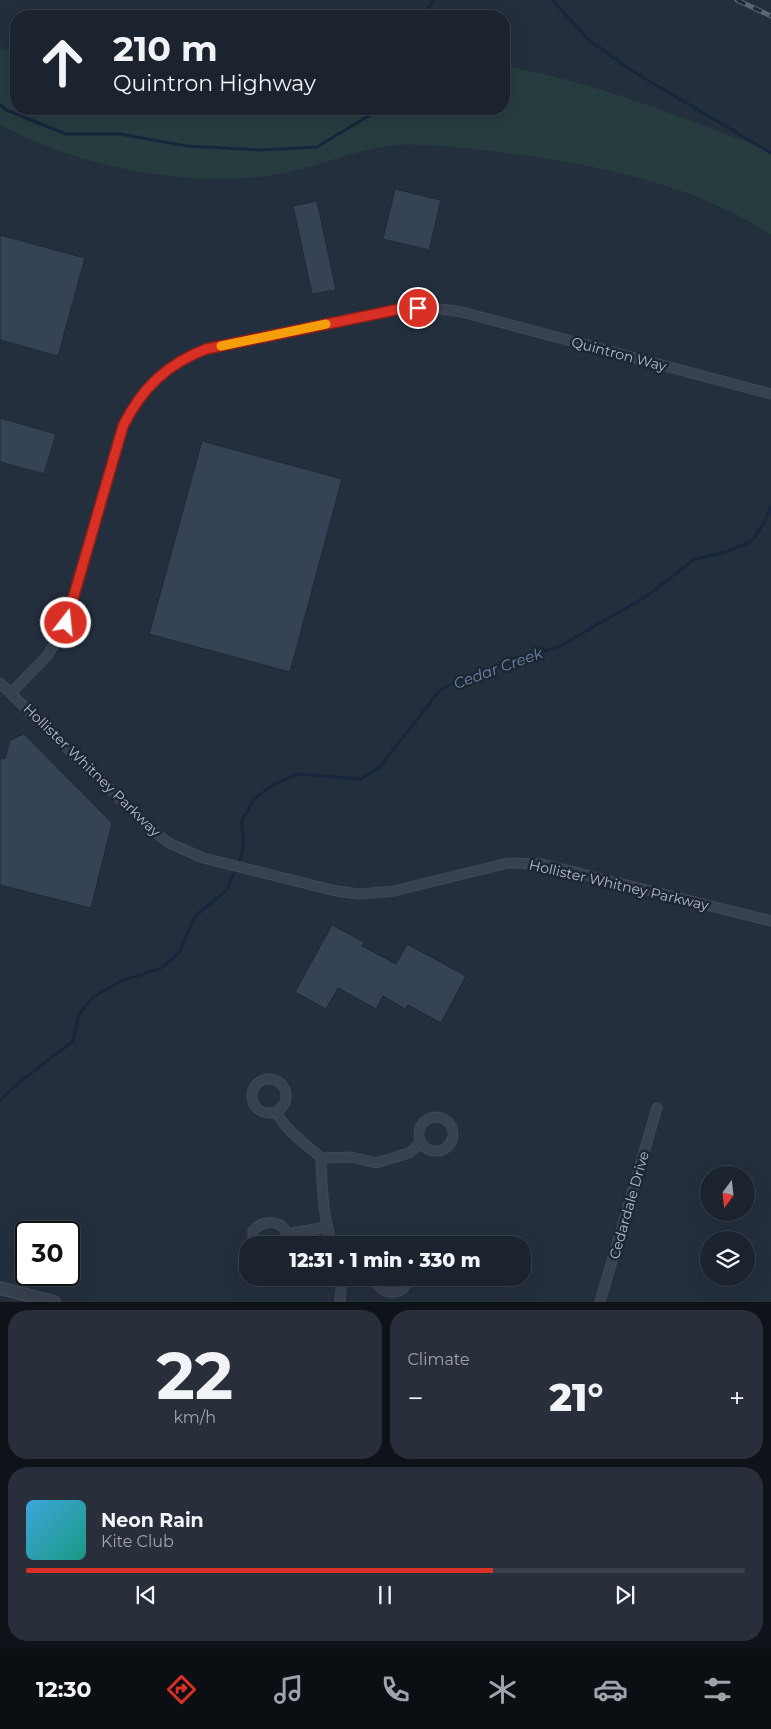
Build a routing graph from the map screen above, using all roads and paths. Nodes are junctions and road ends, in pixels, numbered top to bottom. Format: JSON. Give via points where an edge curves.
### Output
{"nodes":[{"id":1,"x":771,"y":394,"type":"edge"},
{"id":2,"x":0,"y":683,"type":"edge"},
{"id":3,"x":12,"y":692,"type":"junction"},
{"id":4,"x":771,"y":921,"type":"edge"},
{"id":5,"x":657,"y":1108,"type":"dead end"},
{"id":6,"x":276,"y":1112,"type":"dead end"},
{"id":7,"x":421,"y":1143,"type":"dead end"},
{"id":8,"x":322,"y":1158,"type":"junction"},
{"id":9,"x":326,"y":1226,"type":"junction"},
{"id":10,"x":286,"y":1234,"type":"joint"},
{"id":11,"x":253,"y":1236,"type":"edge"},
{"id":12,"x":329,"y":1236,"type":"edge"},
{"id":13,"x":341,"y":1286,"type":"edge"},
{"id":14,"x":378,"y":1286,"type":"edge"},
{"id":15,"x":405,"y":1286,"type":"edge"},
{"id":16,"x":0,"y":1288,"type":"edge"},
{"id":17,"x":54,"y":1302,"type":"edge"},
{"id":18,"x":340,"y":1302,"type":"edge"},
{"id":19,"x":600,"y":1302,"type":"edge"}],
"edges":[{"from":1,"to":3,"type":"street","name":"Quintron Way","via":[[440,308],[400,309],[206,349],[172,366],[145,389],[132,408],[123,426],[66,623],[48,654]]},
{"from":2,"to":3,"type":"street","name":"Hollister Whitney Parkway"},
{"from":3,"to":4,"type":"street","name":"Hollister Whitney Parkway","via":[[152,830],[169,843],[203,858],[360,894],[394,891],[508,863],[542,864]]},
{"from":5,"to":19,"type":"street","name":"Cedardale Drive"},
{"from":6,"to":8,"type":"street","via":[[290,1132]]},
{"from":7,"to":8,"type":"street","via":[[409,1153],[376,1163],[351,1157]]},
{"from":8,"to":9,"type":"street"},
{"from":9,"to":10,"type":"street"},
{"from":9,"to":12,"type":"street"},
{"from":10,"to":11,"type":"street","via":[[279,1224],[263,1222],[253,1230]]},
{"from":13,"to":18,"type":"street"},
{"from":14,"to":15,"type":"street","via":[[392,1292]]},
{"from":16,"to":17,"type":"street"}]}
